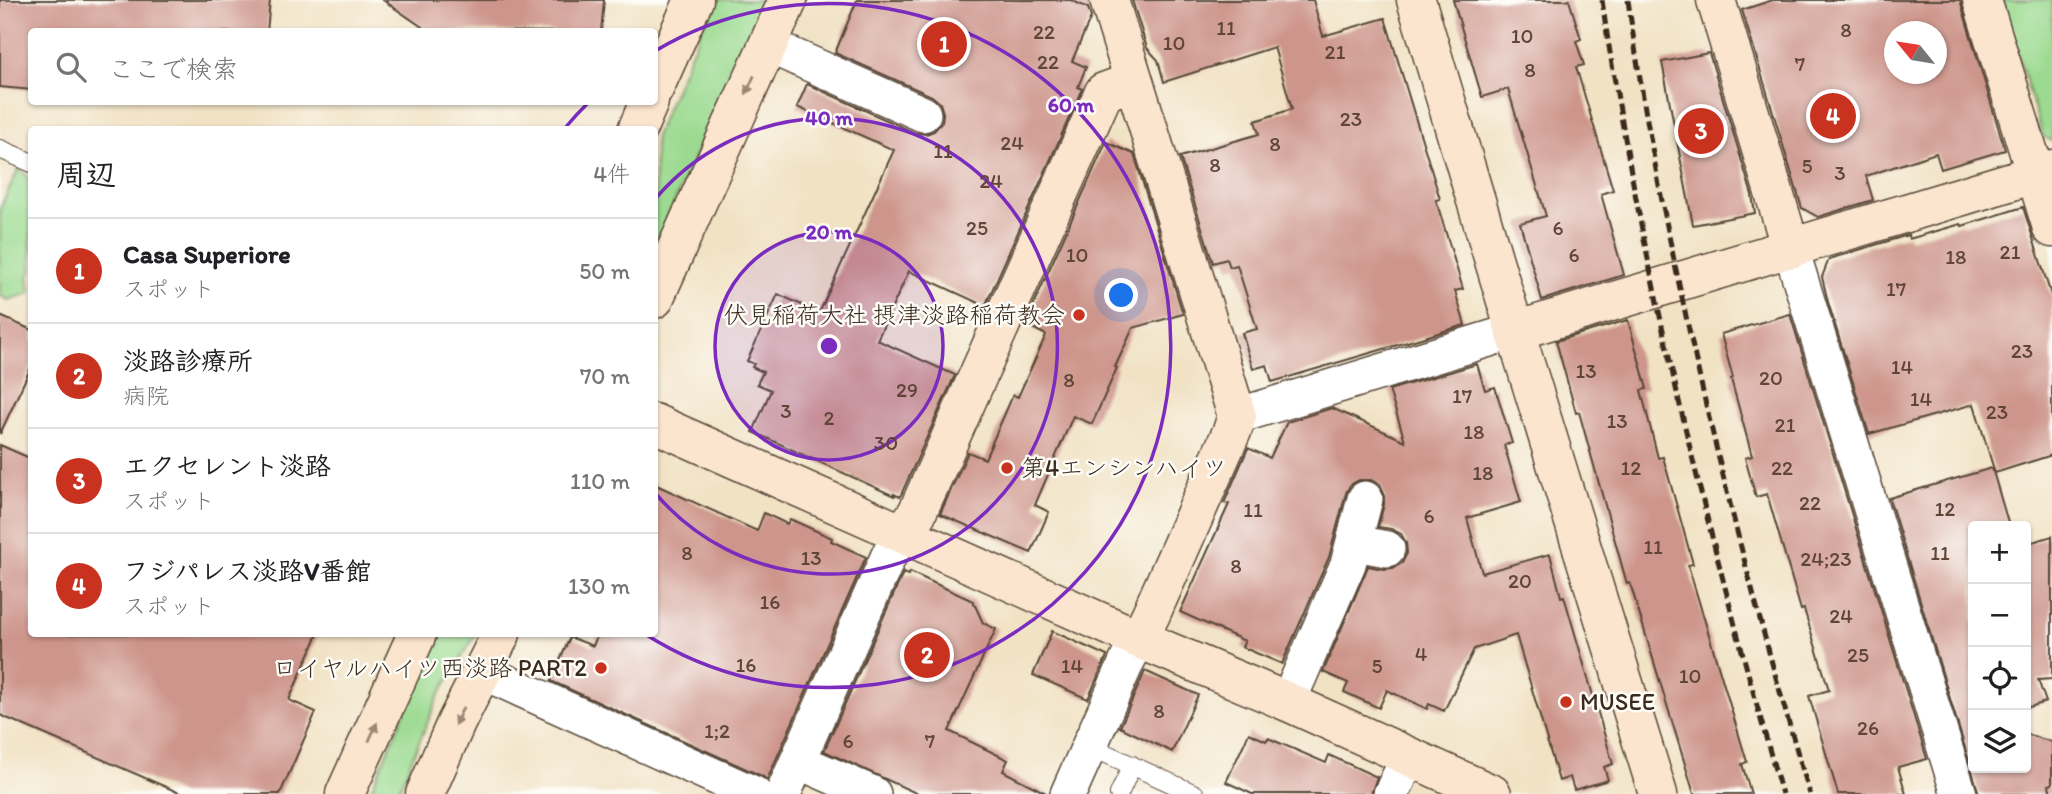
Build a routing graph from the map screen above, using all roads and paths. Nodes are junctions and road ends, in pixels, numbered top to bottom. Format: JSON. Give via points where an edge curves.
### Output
{"nodes":[{"id":1,"x":694,"y":0,"type":"edge"},
{"id":2,"x":788,"y":0,"type":"edge"},
{"id":3,"x":1109,"y":0,"type":"edge"},
{"id":4,"x":1416,"y":0,"type":"edge"},
{"id":5,"x":1716,"y":0,"type":"edge"},
{"id":6,"x":1982,"y":0,"type":"edge"},
{"id":7,"x":768,"y":45,"type":"junction"},
{"id":8,"x":658,"y":80,"type":"edge"},
{"id":9,"x":1134,"y":80,"type":"junction"},
{"id":10,"x":648,"y":105,"type":"edge"},
{"id":11,"x":923,"y":114,"type":"dead end"},
{"id":12,"x":639,"y":126,"type":"edge"},
{"id":13,"x":0,"y":149,"type":"edge"},
{"id":14,"x":28,"y":161,"type":"edge"},
{"id":15,"x":2043,"y":172,"type":"edge"},
{"id":16,"x":2052,"y":228,"type":"edge"},
{"id":17,"x":1791,"y":248,"type":"junction"},
{"id":18,"x":658,"y":290,"type":"edge"},
{"id":19,"x":1515,"y":331,"type":"junction"},
{"id":20,"x":1237,"y":416,"type":"junction"},
{"id":21,"x":658,"y":426,"type":"edge"},
{"id":22,"x":1365,"y":499,"type":"dead end"},
{"id":23,"x":903,"y":533,"type":"junction"},
{"id":24,"x":415,"y":637,"type":"edge"},
{"id":25,"x":499,"y":637,"type":"edge"},
{"id":26,"x":1139,"y":639,"type":"junction"},
{"id":27,"x":481,"y":671,"type":"junction"},
{"id":28,"x":1288,"y":702,"type":"junction"},
{"id":29,"x":1089,"y":746,"type":"junction"},
{"id":30,"x":1409,"y":757,"type":"junction"},
{"id":31,"x":798,"y":761,"type":"junction"},
{"id":32,"x":1132,"y":765,"type":"junction"},
{"id":33,"x":345,"y":794,"type":"edge"},
{"id":34,"x":425,"y":794,"type":"edge"},
{"id":35,"x":754,"y":794,"type":"edge"},
{"id":36,"x":783,"y":794,"type":"edge"},
{"id":37,"x":873,"y":794,"type":"edge"},
{"id":38,"x":1068,"y":794,"type":"edge"},
{"id":39,"x":1119,"y":794,"type":"edge"},
{"id":40,"x":1195,"y":794,"type":"edge"},
{"id":41,"x":1391,"y":794,"type":"edge"},
{"id":42,"x":1492,"y":794,"type":"edge"},
{"id":43,"x":1658,"y":794,"type":"edge"},
{"id":44,"x":1959,"y":794,"type":"edge"}],
"edges":[{"from":1,"to":8,"type":"street"},
{"from":2,"to":7,"type":"street"},
{"from":3,"to":9,"type":"street"},
{"from":4,"to":19,"type":"street"},
{"from":5,"to":17,"type":"street"},
{"from":6,"to":15,"type":"street"},
{"from":7,"to":11,"type":"street"},
{"from":7,"to":18,"type":"street","one_way":true},
{"from":9,"to":20,"type":"street"},
{"from":9,"to":23,"type":"street","via":[[1104,92],[917,513]]},
{"from":10,"to":12,"type":"street"},
{"from":13,"to":14,"type":"lane"},
{"from":15,"to":16,"type":"street"},
{"from":15,"to":17,"type":"street"},
{"from":17,"to":19,"type":"street"},
{"from":17,"to":44,"type":"street"},
{"from":19,"to":20,"type":"street"},
{"from":19,"to":43,"type":"street"},
{"from":20,"to":26,"type":"street"},
{"from":21,"to":23,"type":"street"},
{"from":22,"to":28,"type":"street","via":[[1371,546],[1348,564]]},
{"from":23,"to":26,"type":"street"},
{"from":23,"to":31,"type":"street","via":[[889,555]]},
{"from":33,"to":24,"type":"street","one_way":true},
{"from":25,"to":27,"type":"street"},
{"from":26,"to":28,"type":"street"},
{"from":26,"to":29,"type":"street"},
{"from":27,"to":34,"type":"street","one_way":true},
{"from":27,"to":35,"type":"street"},
{"from":28,"to":30,"type":"street"},
{"from":29,"to":32,"type":"lane"},
{"from":29,"to":38,"type":"street"},
{"from":30,"to":41,"type":"street"},
{"from":30,"to":42,"type":"street"},
{"from":31,"to":36,"type":"street"},
{"from":31,"to":37,"type":"street"},
{"from":32,"to":39,"type":"lane"},
{"from":32,"to":40,"type":"lane"}]}
